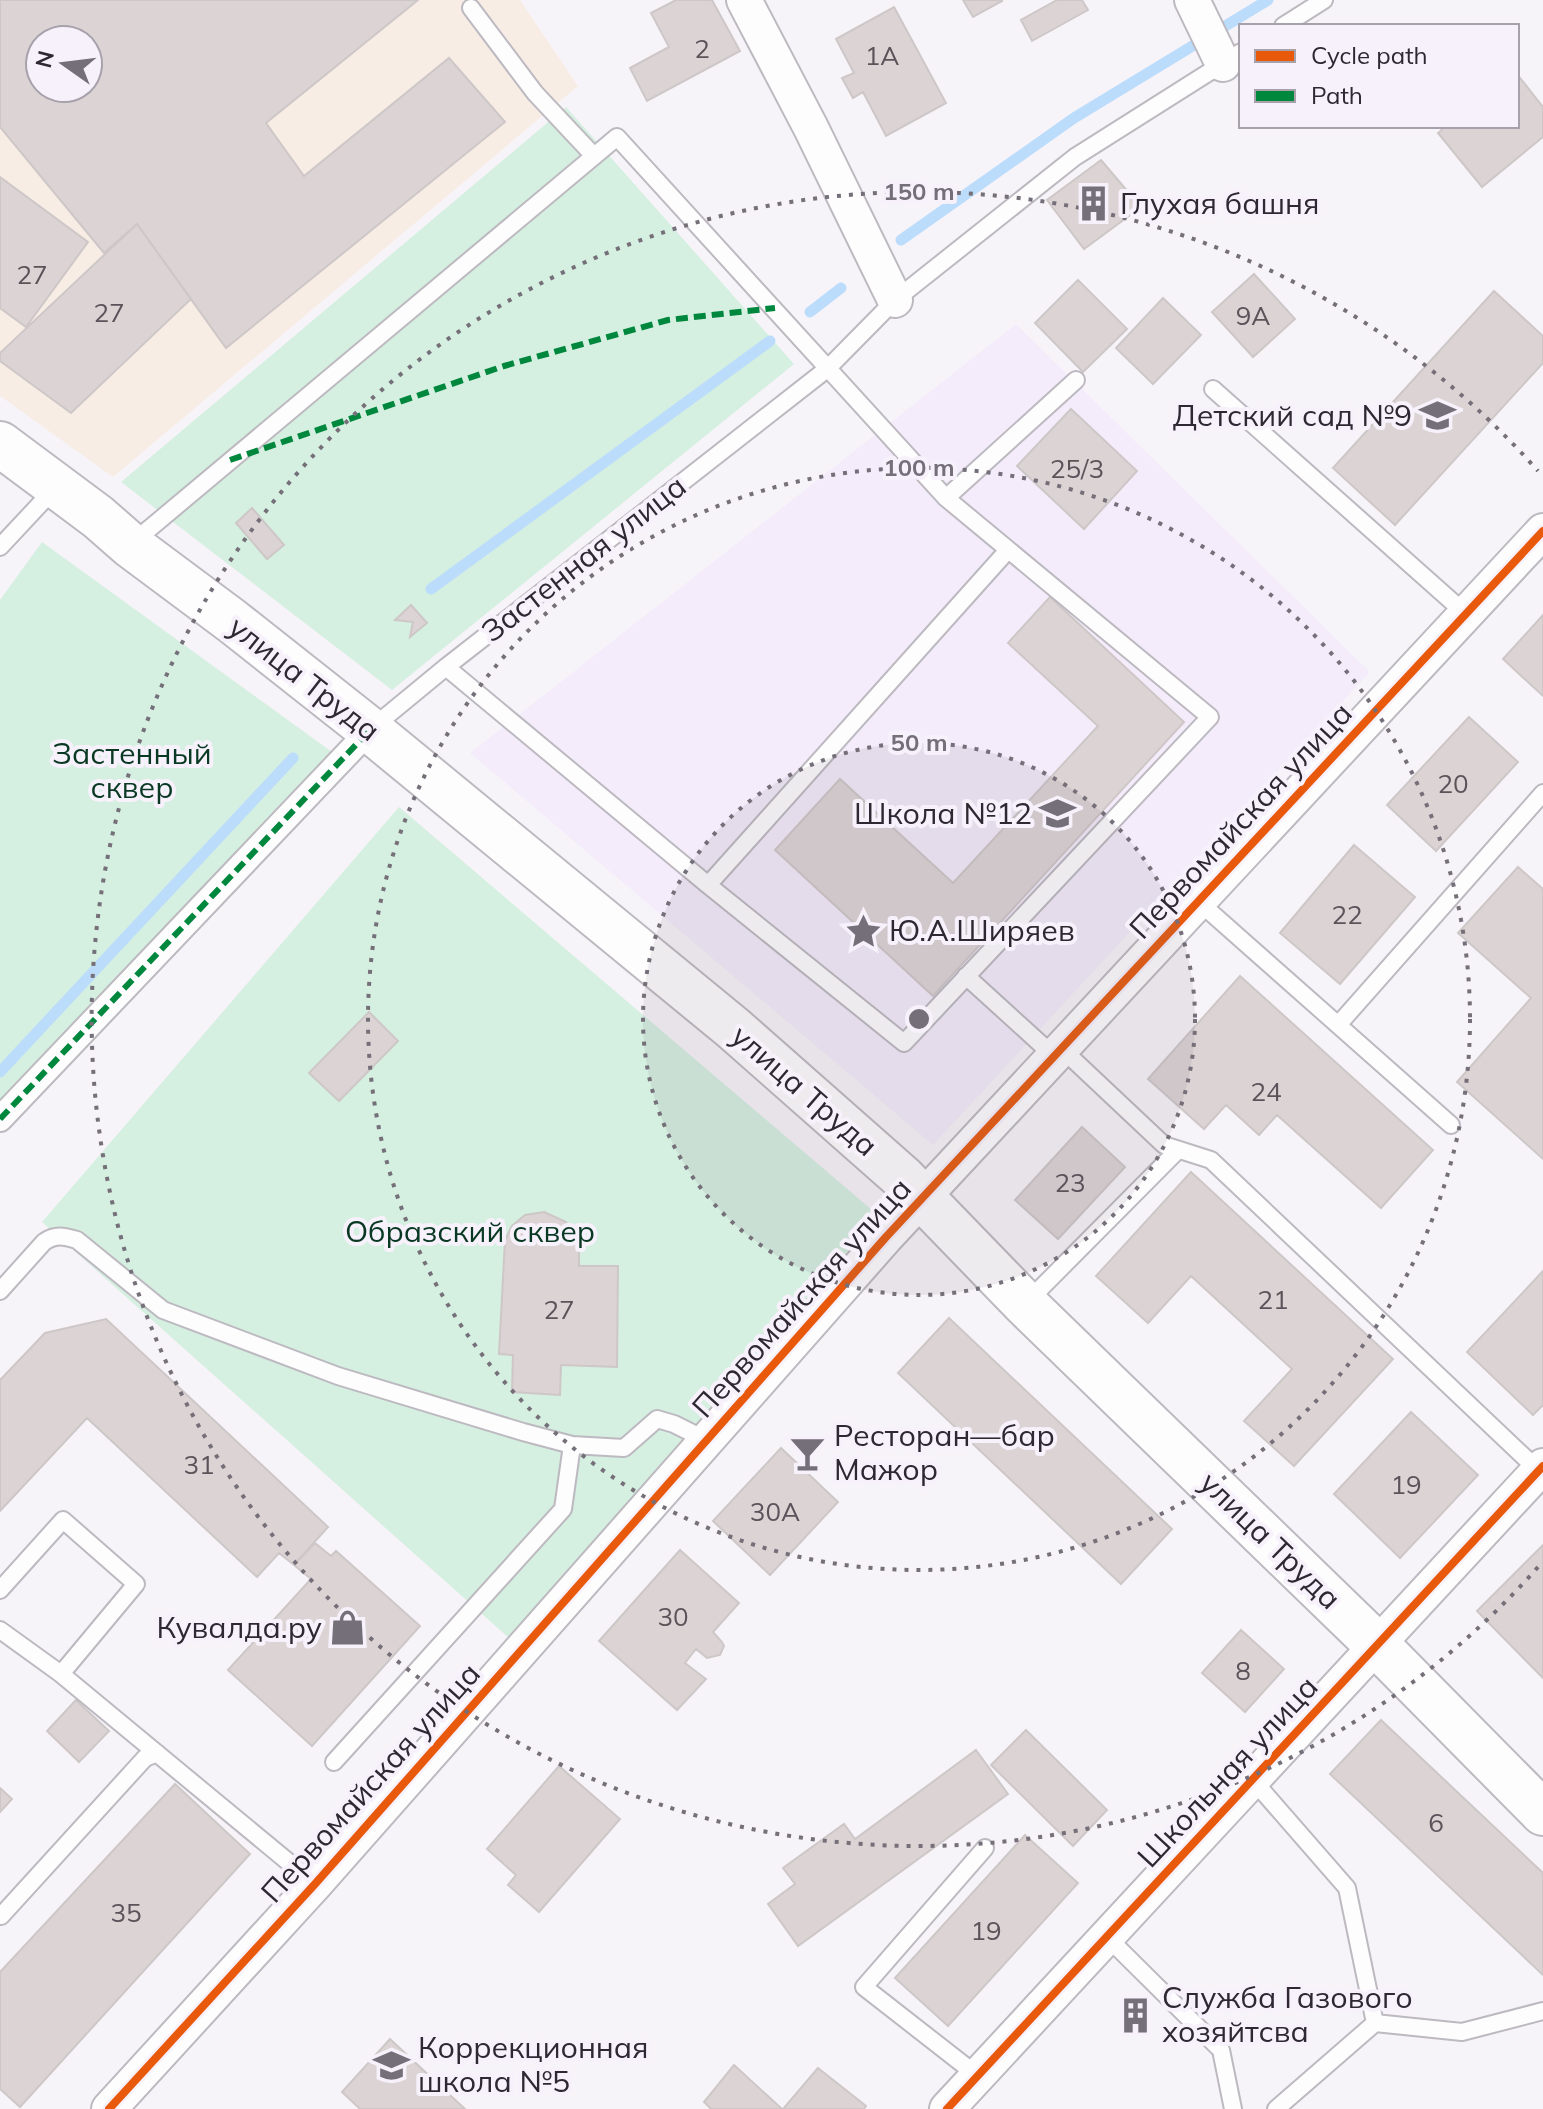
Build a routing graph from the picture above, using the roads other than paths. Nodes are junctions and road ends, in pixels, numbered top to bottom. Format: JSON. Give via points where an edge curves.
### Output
{"nodes":[{"id":1,"x":744,"y":0,"type":"edge"},
{"id":2,"x":1324,"y":0,"type":"edge"},
{"id":3,"x":471,"y":8,"type":"dead end"},
{"id":4,"x":1286,"y":24,"type":"edge"},
{"id":5,"x":1215,"y":37,"type":"edge"},
{"id":6,"x":594,"y":156,"type":"junction"},
{"id":7,"x":895,"y":300,"type":"junction"},
{"id":8,"x":827,"y":369,"type":"junction"},
{"id":9,"x":1076,"y":380,"type":"dead end"},
{"id":10,"x":1213,"y":389,"type":"dead end"},
{"id":11,"x":0,"y":444,"type":"edge"},
{"id":12,"x":57,"y":485,"type":"junction"},
{"id":13,"x":946,"y":498,"type":"junction"},
{"id":14,"x":1543,"y":531,"type":"edge"},
{"id":15,"x":130,"y":545,"type":"junction"},
{"id":16,"x":0,"y":547,"type":"edge"},
{"id":17,"x":1008,"y":550,"type":"junction"},
{"id":18,"x":1466,"y":614,"type":"junction"},
{"id":19,"x":446,"y":667,"type":"junction"},
{"id":20,"x":370,"y":730,"type":"junction"},
{"id":21,"x":1543,"y":793,"type":"edge"},
{"id":22,"x":708,"y":885,"type":"junction"},
{"id":23,"x":1199,"y":902,"type":"junction"},
{"id":24,"x":966,"y":976,"type":"junction"},
{"id":25,"x":1338,"y":1025,"type":"junction"},
{"id":26,"x":1059,"y":1053,"type":"junction"},
{"id":27,"x":0,"y":1119,"type":"edge"},
{"id":28,"x":1451,"y":1125,"type":"dead end"},
{"id":29,"x":1178,"y":1150,"type":"junction"},
{"id":30,"x":924,"y":1197,"type":"junction"},
{"id":31,"x":0,"y":1291,"type":"edge"},
{"id":32,"x":1025,"y":1304,"type":"junction"},
{"id":33,"x":706,"y":1440,"type":"junction"},
{"id":34,"x":572,"y":1445,"type":"junction"},
{"id":35,"x":1541,"y":1468,"type":"edge"},
{"id":36,"x":0,"y":1590,"type":"edge"},
{"id":37,"x":0,"y":1630,"type":"edge"},
{"id":38,"x":1378,"y":1646,"type":"junction"},
{"id":39,"x":61,"y":1674,"type":"junction"},
{"id":40,"x":157,"y":1753,"type":"junction"},
{"id":41,"x":334,"y":1762,"type":"dead end"},
{"id":42,"x":1252,"y":1779,"type":"junction"},
{"id":43,"x":1543,"y":1813,"type":"edge"},
{"id":44,"x":985,"y":1848,"type":"dead end"},
{"id":45,"x":315,"y":1884,"type":"junction"},
{"id":46,"x":1,"y":1916,"type":"edge"},
{"id":47,"x":1107,"y":1937,"type":"junction"},
{"id":48,"x":1543,"y":2011,"type":"edge"},
{"id":49,"x":1375,"y":2023,"type":"junction"},
{"id":50,"x":978,"y":2076,"type":"junction"},
{"id":51,"x":109,"y":2109,"type":"edge"},
{"id":52,"x":947,"y":2109,"type":"edge"},
{"id":53,"x":1233,"y":2109,"type":"edge"},
{"id":54,"x":1276,"y":2109,"type":"edge"}],
"edges":[{"from":1,"to":7,"type":"street"},
{"from":2,"to":4,"type":"lane"},
{"from":3,"to":6,"type":"lane","via":[[535,93]]},
{"from":5,"to":7,"type":"lane","name":"Застенная улица"},
{"from":6,"to":8,"type":"lane","via":[[617,137]]},
{"from":6,"to":15,"type":"lane"},
{"from":7,"to":8,"type":"lane","name":"Застенная улица"},
{"from":8,"to":13,"type":"lane"},
{"from":8,"to":19,"type":"lane","name":"Застенная улица"},
{"from":9,"to":13,"type":"lane"},
{"from":10,"to":18,"type":"lane"},
{"from":11,"to":12,"type":"main road","name":"улица Труда"},
{"from":12,"to":15,"type":"main road","name":"улица Труда"},
{"from":12,"to":16,"type":"lane"},
{"from":13,"to":17,"type":"lane"},
{"from":14,"to":18,"type":"street","name":"Первомайская улица"},
{"from":15,"to":20,"type":"main road","name":"улица Труда"},
{"from":17,"to":22,"type":"lane"},
{"from":17,"to":24,"type":"lane","via":[[1210,717]]},
{"from":18,"to":23,"type":"street","name":"Первомайская улица"},
{"from":19,"to":20,"type":"lane","name":"Застенная улица"},
{"from":19,"to":22,"type":"lane"},
{"from":20,"to":27,"type":"street","name":"Застенная улица"},
{"from":20,"to":30,"type":"main road","name":"улица Труда","via":[[733,1028]]},
{"from":21,"to":25,"type":"lane"},
{"from":22,"to":24,"type":"lane","via":[[904,1043]]},
{"from":23,"to":25,"type":"lane"},
{"from":23,"to":26,"type":"street","name":"Первомайская улица"},
{"from":24,"to":26,"type":"lane"},
{"from":25,"to":28,"type":"lane"},
{"from":26,"to":29,"type":"lane","via":[[1164,1145]]},
{"from":26,"to":30,"type":"street","name":"Первомайская улица"},
{"from":29,"to":32,"type":"lane"},
{"from":29,"to":35,"type":"lane","via":[[1211,1160]]},
{"from":30,"to":32,"type":"main road","name":"улица Труда"},
{"from":30,"to":33,"type":"street","name":"Первомайская улица"},
{"from":31,"to":34,"type":"lane","via":[[51,1237],[77,1240],[163,1310],[338,1376]]},
{"from":32,"to":38,"type":"main road","name":"улица Труда"},
{"from":33,"to":34,"type":"lane","via":[[657,1419],[624,1448]]},
{"from":33,"to":45,"type":"street","name":"Первомайская улица"},
{"from":34,"to":41,"type":"lane","via":[[563,1509]]},
{"from":35,"to":38,"type":"street","name":"Школьная улица"},
{"from":36,"to":39,"type":"lane","via":[[63,1520],[136,1584]]},
{"from":37,"to":39,"type":"lane"},
{"from":38,"to":42,"type":"street","name":"Школьная улица"},
{"from":38,"to":43,"type":"main road","name":"улица Труда"},
{"from":39,"to":40,"type":"lane"},
{"from":40,"to":45,"type":"lane"},
{"from":40,"to":46,"type":"lane","via":[[145,1758]]},
{"from":42,"to":47,"type":"street","name":"Школьная улица"},
{"from":42,"to":49,"type":"lane","via":[[1347,1888]]},
{"from":44,"to":50,"type":"lane","via":[[864,1987]]},
{"from":45,"to":51,"type":"street","name":"Первомайская улица"},
{"from":47,"to":50,"type":"street","name":"Школьная улица"},
{"from":47,"to":53,"type":"lane","via":[[1221,2050]]},
{"from":48,"to":49,"type":"lane","via":[[1462,2032]]},
{"from":49,"to":54,"type":"lane"},
{"from":50,"to":52,"type":"street","name":"Школьная улица"}]}
